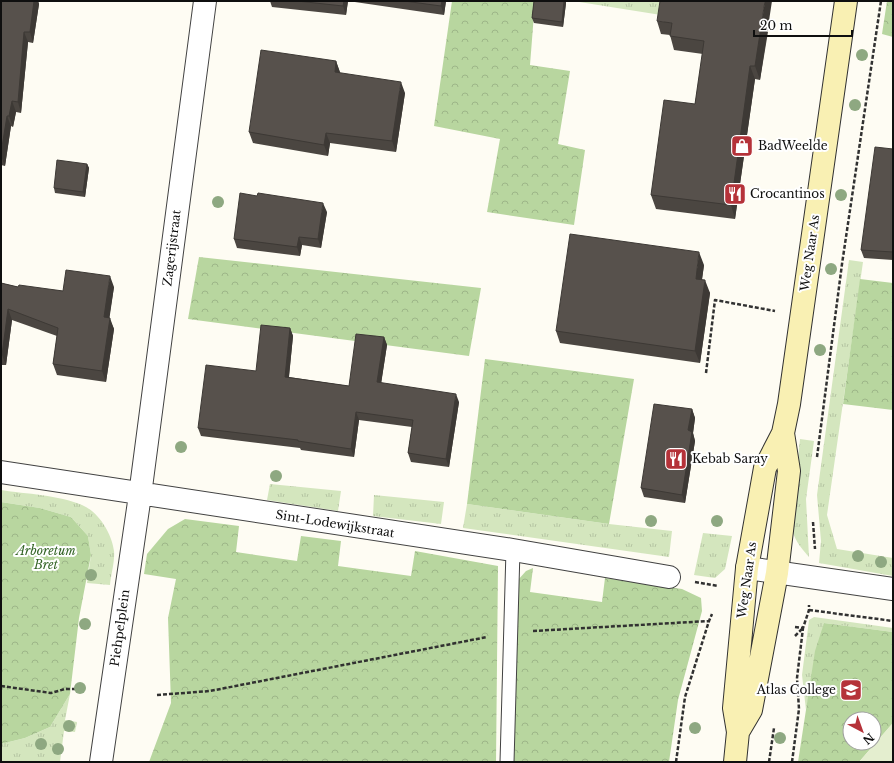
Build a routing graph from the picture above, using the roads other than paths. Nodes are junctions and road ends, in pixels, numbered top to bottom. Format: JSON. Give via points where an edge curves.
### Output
{"nodes":[{"id":1,"x":204,"y":1,"type":"edge"},
{"id":2,"x":846,"y":1,"type":"edge"},
{"id":3,"x":783,"y":433,"type":"junction"},
{"id":4,"x":1,"y":472,"type":"edge"},
{"id":5,"x":140,"y":495,"type":"junction"},
{"id":6,"x":513,"y":550,"type":"junction"},
{"id":7,"x":747,"y":568,"type":"junction"},
{"id":8,"x":777,"y":572,"type":"junction"},
{"id":9,"x":669,"y":577,"type":"road end"},
{"id":10,"x":893,"y":588,"type":"edge"},
{"id":11,"x":738,"y":732,"type":"junction"},
{"id":12,"x":101,"y":762,"type":"edge"},
{"id":13,"x":508,"y":762,"type":"edge"},
{"id":14,"x":735,"y":762,"type":"edge"}],
"edges":[{"from":1,"to":5,"type":"street","name":"Zagerijstraat"},
{"from":2,"to":3,"type":"main road","name":"Weg Naar As"},
{"from":3,"to":7,"type":"main road","name":"Weg Naar As","via":[[765,468]]},
{"from":3,"to":8,"type":"main road","name":"Weg Naar As","via":[[789,471]]},
{"from":4,"to":5,"type":"street","name":"Sint-Lodewijkstraat"},
{"from":5,"to":6,"type":"street","name":"Sint-Lodewijkstraat"},
{"from":5,"to":12,"type":"street","name":"Piehpelplein"},
{"from":6,"to":9,"type":"street","name":"Sint-Lodewijkstraat"},
{"from":6,"to":13,"type":"lane"},
{"from":7,"to":8,"type":"street"},
{"from":7,"to":11,"type":"main road","name":"Weg Naar As","via":[[734,708]]},
{"from":8,"to":10,"type":"street"},
{"from":8,"to":11,"type":"main road","name":"Weg Naar As","via":[[751,710]]},
{"from":11,"to":14,"type":"main road","name":"Weg Naar As"}]}
